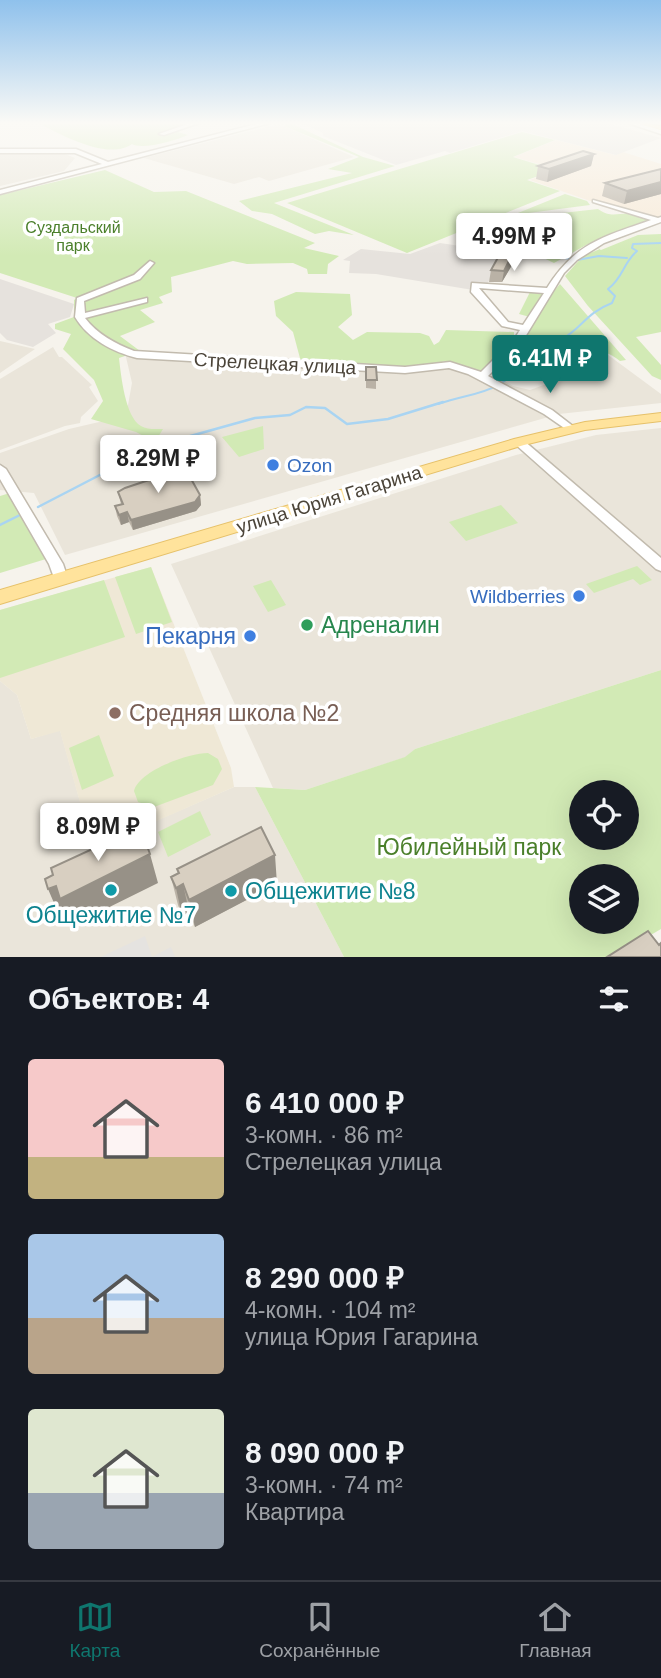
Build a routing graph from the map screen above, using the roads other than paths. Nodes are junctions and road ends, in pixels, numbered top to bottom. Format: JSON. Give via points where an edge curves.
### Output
{"nodes":[{"id":1,"x":98,"y":167,"type":"edge"},
{"id":2,"x":0,"y":192,"type":"edge"},
{"id":3,"x":595,"y":201,"type":"dead end"},
{"id":4,"x":660,"y":220,"type":"edge"},
{"id":5,"x":150,"y":263,"type":"dead end"},
{"id":6,"x":550,"y":291,"type":"junction"},
{"id":7,"x":144,"y":300,"type":"dead end"},
{"id":8,"x":80,"y":317,"type":"junction"},
{"id":9,"x":527,"y":329,"type":"junction"},
{"id":10,"x":482,"y":377,"type":"junction"},
{"id":11,"x":661,"y":411,"type":"edge"},
{"id":12,"x":661,"y":418,"type":"edge"},
{"id":13,"x":567,"y":426,"type":"junction"},
{"id":14,"x":519,"y":442,"type":"junction"},
{"id":15,"x":0,"y":469,"type":"edge"},
{"id":16,"x":661,"y":566,"type":"edge"},
{"id":17,"x":60,"y":575,"type":"junction"},
{"id":18,"x":0,"y":586,"type":"edge"},
{"id":19,"x":0,"y":597,"type":"edge"}],
"edges":[{"from":1,"to":2,"type":"street"},
{"from":3,"to":4,"type":"street"},
{"from":4,"to":6,"type":"street","via":[[601,241],[572,260]]},
{"from":5,"to":8,"type":"street","via":[[137,277],[80,300]]},
{"from":6,"to":9,"type":"street"},
{"from":6,"to":9,"type":"street","via":[[475,285],[474,290],[505,324]]},
{"from":7,"to":8,"type":"street"},
{"from":8,"to":10,"type":"street","name":"Стрелецкая улица","via":[[82,324],[120,350],[137,355],[405,370],[450,365]]},
{"from":9,"to":10,"type":"street"},
{"from":10,"to":13,"type":"street","name":"Стрелецкая улица"},
{"from":11,"to":13,"type":"main road","name":"улица Юрия Гагарина"},
{"from":12,"to":13,"type":"main road","name":"улица Юрия Гагарина"},
{"from":13,"to":14,"type":"main road","name":"улица Юрия Гагарина"},
{"from":13,"to":17,"type":"main road","name":"улица Юрия Гагарина","via":[[517,433]]},
{"from":14,"to":16,"type":"street"},
{"from":14,"to":17,"type":"main road","name":"улица Юрия Гагарина"},
{"from":15,"to":17,"type":"street"},
{"from":17,"to":18,"type":"main road","name":"улица Юрия Гагарина"},
{"from":17,"to":19,"type":"main road","name":"улица Юрия Гагарина"}]}
